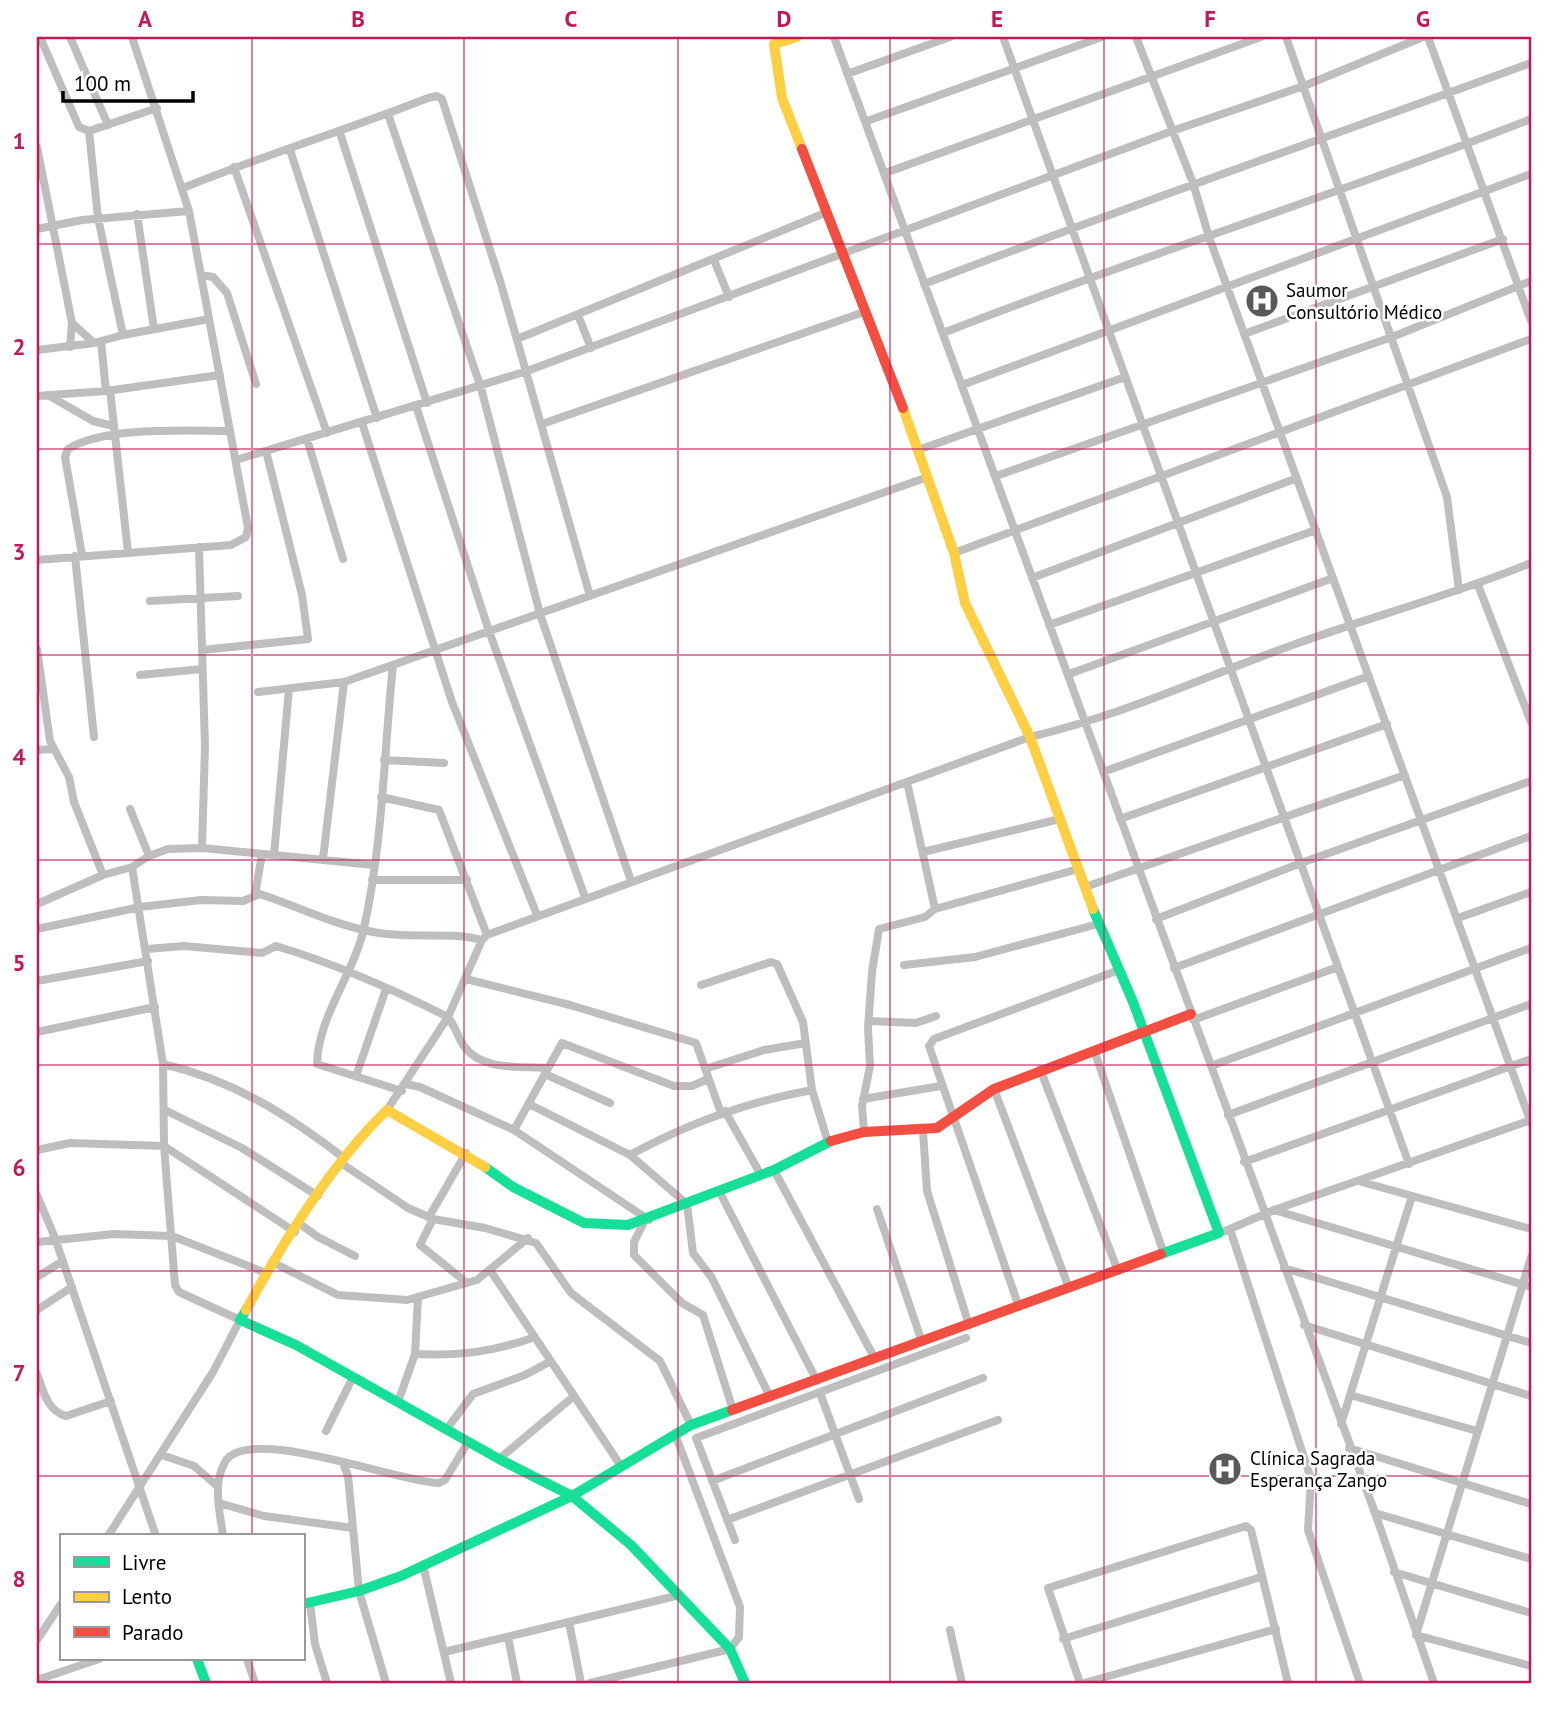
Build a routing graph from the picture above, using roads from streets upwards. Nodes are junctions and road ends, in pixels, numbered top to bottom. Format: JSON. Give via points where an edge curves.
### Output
{"nodes":[{"id":1,"x":40,"y":37,"type":"edge"},
{"id":2,"x":70,"y":37,"type":"edge"},
{"id":3,"x":132,"y":37,"type":"edge"},
{"id":4,"x":797,"y":37,"type":"edge"},
{"id":5,"x":834,"y":37,"type":"edge"},
{"id":6,"x":950,"y":37,"type":"edge"},
{"id":7,"x":1003,"y":37,"type":"edge"},
{"id":8,"x":1102,"y":37,"type":"edge"},
{"id":9,"x":1136,"y":37,"type":"edge"},
{"id":10,"x":1261,"y":37,"type":"edge"},
{"id":11,"x":1286,"y":37,"type":"edge"},
{"id":12,"x":1426,"y":37,"type":"edge"},
{"id":13,"x":773,"y":41,"type":"edge"},
{"id":14,"x":1531,"y":63,"type":"edge"},
{"id":15,"x":1013,"y":67,"type":"junction"},
{"id":16,"x":847,"y":74,"type":"junction"},
{"id":17,"x":1151,"y":77,"type":"junction"},
{"id":18,"x":1304,"y":86,"type":"junction"},
{"id":19,"x":1449,"y":93,"type":"junction"},
{"id":20,"x":157,"y":108,"type":"junction"},
{"id":21,"x":388,"y":114,"type":"junction"},
{"id":22,"x":1531,"y":119,"type":"edge"},
{"id":23,"x":1032,"y":120,"type":"junction"},
{"id":24,"x":867,"y":121,"type":"junction"},
{"id":25,"x":108,"y":125,"type":"junction"},
{"id":26,"x":89,"y":131,"type":"junction"},
{"id":27,"x":1172,"y":131,"type":"junction"},
{"id":28,"x":340,"y":133,"type":"junction"},
{"id":29,"x":1323,"y":141,"type":"junction"},
{"id":30,"x":1467,"y":144,"type":"junction"},
{"id":31,"x":37,"y":148,"type":"edge"},
{"id":32,"x":290,"y":150,"type":"junction"},
{"id":33,"x":234,"y":167,"type":"junction"},
{"id":34,"x":885,"y":173,"type":"junction"},
{"id":35,"x":1531,"y":174,"type":"edge"},
{"id":36,"x":1053,"y":177,"type":"junction"},
{"id":37,"x":1193,"y":183,"type":"junction"},
{"id":38,"x":183,"y":188,"type":"junction"},
{"id":39,"x":1338,"y":189,"type":"junction"},
{"id":40,"x":1484,"y":192,"type":"junction"},
{"id":41,"x":189,"y":211,"type":"junction"},
{"id":42,"x":825,"y":213,"type":"junction"},
{"id":43,"x":137,"y":214,"type":"junction"},
{"id":44,"x":97,"y":218,"type":"junction"},
{"id":45,"x":53,"y":226,"type":"junction"},
{"id":46,"x":1071,"y":228,"type":"junction"},
{"id":47,"x":37,"y":229,"type":"edge"},
{"id":48,"x":906,"y":230,"type":"junction"},
{"id":49,"x":1209,"y":237,"type":"junction"},
{"id":50,"x":1356,"y":239,"type":"junction"},
{"id":51,"x":1503,"y":239,"type":"junction"},
{"id":52,"x":843,"y":254,"type":"junction"},
{"id":53,"x":714,"y":260,"type":"junction"},
{"id":54,"x":201,"y":275,"type":"junction"},
{"id":55,"x":1089,"y":276,"type":"junction"},
{"id":56,"x":1531,"y":281,"type":"edge"},
{"id":57,"x":924,"y":284,"type":"junction"},
{"id":58,"x":1520,"y":285,"type":"junction"},
{"id":59,"x":1371,"y":286,"type":"junction"},
{"id":60,"x":1227,"y":287,"type":"junction"},
{"id":61,"x":729,"y":297,"type":"junction"},
{"id":62,"x":864,"y":312,"type":"junction"},
{"id":63,"x":578,"y":315,"type":"junction"},
{"id":64,"x":209,"y":319,"type":"junction"},
{"id":65,"x":1531,"y":321,"type":"edge"},
{"id":66,"x":72,"y":323,"type":"junction"},
{"id":67,"x":154,"y":329,"type":"junction"},
{"id":68,"x":1109,"y":331,"type":"junction"},
{"id":69,"x":943,"y":333,"type":"junction"},
{"id":70,"x":1244,"y":334,"type":"junction"},
{"id":71,"x":123,"y":335,"type":"junction"},
{"id":72,"x":1392,"y":337,"type":"junction"},
{"id":73,"x":517,"y":339,"type":"junction"},
{"id":74,"x":1531,"y":340,"type":"edge"},
{"id":75,"x":97,"y":342,"type":"junction"},
{"id":76,"x":70,"y":347,"type":"junction"},
{"id":77,"x":591,"y":348,"type":"junction"},
{"id":78,"x":37,"y":350,"type":"edge"},
{"id":79,"x":527,"y":371,"type":"junction"},
{"id":80,"x":220,"y":375,"type":"junction"},
{"id":81,"x":1125,"y":377,"type":"junction"},
{"id":82,"x":1262,"y":383,"type":"junction"},
{"id":83,"x":256,"y":384,"type":"dead end"},
{"id":84,"x":1408,"y":384,"type":"junction"},
{"id":85,"x":962,"y":385,"type":"junction"},
{"id":86,"x":481,"y":388,"type":"junction"},
{"id":87,"x":108,"y":391,"type":"junction"},
{"id":88,"x":37,"y":396,"type":"edge"},
{"id":89,"x":48,"y":396,"type":"junction"},
{"id":90,"x":427,"y":403,"type":"junction"},
{"id":91,"x":416,"y":406,"type":"junction"},
{"id":92,"x":377,"y":418,"type":"junction"},
{"id":93,"x":362,"y":423,"type":"junction"},
{"id":94,"x":541,"y":424,"type":"junction"},
{"id":95,"x":1143,"y":426,"type":"junction"},
{"id":96,"x":976,"y":429,"type":"junction"},
{"id":97,"x":114,"y":430,"type":"junction"},
{"id":98,"x":230,"y":431,"type":"junction"},
{"id":99,"x":1280,"y":432,"type":"junction"},
{"id":100,"x":327,"y":433,"type":"junction"},
{"id":101,"x":307,"y":439,"type":"junction"},
{"id":102,"x":918,"y":450,"type":"junction"},
{"id":103,"x":266,"y":451,"type":"junction"},
{"id":104,"x":236,"y":460,"type":"junction"},
{"id":105,"x":1161,"y":475,"type":"junction"},
{"id":106,"x":996,"y":476,"type":"junction"},
{"id":107,"x":925,"y":478,"type":"junction"},
{"id":108,"x":1297,"y":478,"type":"junction"},
{"id":109,"x":1178,"y":523,"type":"junction"},
{"id":110,"x":1014,"y":529,"type":"junction"},
{"id":111,"x":1316,"y":530,"type":"junction"},
{"id":112,"x":199,"y":547,"type":"junction"},
{"id":113,"x":128,"y":552,"type":"junction"},
{"id":114,"x":954,"y":553,"type":"junction"},
{"id":115,"x":78,"y":556,"type":"junction"},
{"id":116,"x":343,"y":559,"type":"dead end"},
{"id":117,"x":37,"y":560,"type":"edge"},
{"id":118,"x":1531,"y":563,"type":"edge"},
{"id":119,"x":1196,"y":572,"type":"junction"},
{"id":120,"x":1032,"y":578,"type":"junction"},
{"id":121,"x":1333,"y":578,"type":"junction"},
{"id":122,"x":1478,"y":585,"type":"junction"},
{"id":123,"x":1459,"y":590,"type":"junction"},
{"id":124,"x":239,"y":596,"type":"dead end"},
{"id":125,"x":590,"y":596,"type":"junction"},
{"id":126,"x":201,"y":598,"type":"junction"},
{"id":127,"x":150,"y":601,"type":"dead end"},
{"id":128,"x":540,"y":614,"type":"junction"},
{"id":129,"x":1214,"y":621,"type":"junction"},
{"id":130,"x":1350,"y":624,"type":"junction"},
{"id":131,"x":1049,"y":625,"type":"junction"},
{"id":132,"x":489,"y":631,"type":"junction"},
{"id":133,"x":37,"y":649,"type":"edge"},
{"id":134,"x":436,"y":649,"type":"junction"},
{"id":135,"x":202,"y":650,"type":"junction"},
{"id":136,"x":393,"y":665,"type":"junction"},
{"id":137,"x":1231,"y":667,"type":"junction"},
{"id":138,"x":202,"y":669,"type":"junction"},
{"id":139,"x":1069,"y":674,"type":"junction"},
{"id":140,"x":141,"y":675,"type":"dead end"},
{"id":141,"x":1369,"y":676,"type":"junction"},
{"id":142,"x":344,"y":682,"type":"junction"},
{"id":143,"x":289,"y":689,"type":"junction"},
{"id":144,"x":258,"y":692,"type":"dead end"},
{"id":145,"x":1249,"y":718,"type":"junction"},
{"id":146,"x":1531,"y":722,"type":"edge"},
{"id":147,"x":1086,"y":724,"type":"junction"},
{"id":148,"x":1387,"y":724,"type":"junction"},
{"id":149,"x":94,"y":737,"type":"dead end"},
{"id":150,"x":1030,"y":737,"type":"junction"},
{"id":151,"x":54,"y":749,"type":"junction"},
{"id":152,"x":37,"y":750,"type":"edge"},
{"id":153,"x":384,"y":760,"type":"junction"},
{"id":154,"x":444,"y":763,"type":"dead end"},
{"id":155,"x":1265,"y":766,"type":"junction"},
{"id":156,"x":1103,"y":772,"type":"junction"},
{"id":157,"x":1405,"y":775,"type":"junction"},
{"id":158,"x":1531,"y":781,"type":"edge"},
{"id":159,"x":907,"y":782,"type":"junction"},
{"id":160,"x":381,"y":797,"type":"junction"},
{"id":161,"x":130,"y":809,"type":"dead end"},
{"id":162,"x":1284,"y":817,"type":"junction"},
{"id":163,"x":1060,"y":819,"type":"junction"},
{"id":164,"x":1120,"y":819,"type":"junction"},
{"id":165,"x":1422,"y":822,"type":"junction"},
{"id":166,"x":1531,"y":836,"type":"edge"},
{"id":167,"x":202,"y":848,"type":"junction"},
{"id":168,"x":923,"y":852,"type":"junction"},
{"id":169,"x":262,"y":854,"type":"junction"},
{"id":170,"x":274,"y":855,"type":"junction"},
{"id":171,"x":149,"y":856,"type":"junction"},
{"id":172,"x":323,"y":859,"type":"junction"},
{"id":173,"x":1301,"y":863,"type":"junction"},
{"id":174,"x":374,"y":865,"type":"junction"},
{"id":175,"x":132,"y":867,"type":"junction"},
{"id":176,"x":1078,"y":869,"type":"junction"},
{"id":177,"x":1139,"y":871,"type":"junction"},
{"id":178,"x":1439,"y":872,"type":"junction"},
{"id":179,"x":103,"y":875,"type":"junction"},
{"id":180,"x":372,"y":880,"type":"junction"},
{"id":181,"x":467,"y":880,"type":"junction"},
{"id":182,"x":631,"y":881,"type":"junction"},
{"id":183,"x":1085,"y":887,"type":"junction"},
{"id":184,"x":1531,"y":892,"type":"edge"},
{"id":185,"x":255,"y":895,"type":"junction"},
{"id":186,"x":585,"y":897,"type":"junction"},
{"id":187,"x":37,"y":904,"type":"edge"},
{"id":188,"x":140,"y":907,"type":"junction"},
{"id":189,"x":935,"y":909,"type":"junction"},
{"id":190,"x":537,"y":915,"type":"junction"},
{"id":191,"x":1319,"y":915,"type":"junction"},
{"id":192,"x":1458,"y":918,"type":"junction"},
{"id":193,"x":1156,"y":919,"type":"junction"},
{"id":194,"x":1098,"y":924,"type":"junction"},
{"id":195,"x":37,"y":929,"type":"edge"},
{"id":196,"x":364,"y":930,"type":"junction"},
{"id":197,"x":484,"y":938,"type":"junction"},
{"id":198,"x":1531,"y":948,"type":"edge"},
{"id":199,"x":146,"y":949,"type":"junction"},
{"id":200,"x":148,"y":961,"type":"junction"},
{"id":201,"x":904,"y":965,"type":"dead end"},
{"id":202,"x":1338,"y":967,"type":"junction"},
{"id":203,"x":1174,"y":968,"type":"junction"},
{"id":204,"x":1119,"y":970,"type":"junction"},
{"id":205,"x":1476,"y":970,"type":"junction"},
{"id":206,"x":346,"y":972,"type":"junction"},
{"id":207,"x":466,"y":979,"type":"junction"},
{"id":208,"x":37,"y":981,"type":"edge"},
{"id":209,"x":701,"y":985,"type":"dead end"},
{"id":210,"x":386,"y":989,"type":"junction"},
{"id":211,"x":1531,"y":1004,"type":"edge"},
{"id":212,"x":156,"y":1007,"type":"junction"},
{"id":213,"x":1355,"y":1011,"type":"junction"},
{"id":214,"x":936,"y":1016,"type":"dead end"},
{"id":215,"x":448,"y":1017,"type":"junction"},
{"id":216,"x":1192,"y":1017,"type":"junction"},
{"id":217,"x":1494,"y":1018,"type":"junction"},
{"id":218,"x":870,"y":1021,"type":"junction"},
{"id":219,"x":37,"y":1032,"type":"edge"},
{"id":220,"x":1145,"y":1032,"type":"junction"},
{"id":221,"x":806,"y":1043,"type":"junction"},
{"id":222,"x":1094,"y":1050,"type":"junction"},
{"id":223,"x":1531,"y":1059,"type":"edge"},
{"id":224,"x":1372,"y":1062,"type":"junction"},
{"id":225,"x":163,"y":1064,"type":"junction"},
{"id":226,"x":1211,"y":1066,"type":"junction"},
{"id":227,"x":1511,"y":1067,"type":"junction"},
{"id":228,"x":705,"y":1069,"type":"junction"},
{"id":229,"x":1040,"y":1069,"type":"junction"},
{"id":230,"x":547,"y":1071,"type":"junction"},
{"id":231,"x":356,"y":1076,"type":"junction"},
{"id":232,"x":708,"y":1079,"type":"junction"},
{"id":233,"x":941,"y":1086,"type":"junction"},
{"id":234,"x":404,"y":1088,"type":"junction"},
{"id":235,"x":994,"y":1089,"type":"junction"},
{"id":236,"x":812,"y":1090,"type":"junction"},
{"id":237,"x":863,"y":1099,"type":"junction"},
{"id":238,"x":610,"y":1102,"type":"dead end"},
{"id":239,"x":529,"y":1104,"type":"junction"},
{"id":240,"x":165,"y":1110,"type":"junction"},
{"id":241,"x":387,"y":1110,"type":"junction"},
{"id":242,"x":723,"y":1112,"type":"junction"},
{"id":243,"x":1390,"y":1112,"type":"junction"},
{"id":244,"x":1228,"y":1115,"type":"junction"},
{"id":245,"x":952,"y":1119,"type":"junction"},
{"id":246,"x":1531,"y":1121,"type":"edge"},
{"id":247,"x":513,"y":1130,"type":"junction"},
{"id":248,"x":923,"y":1131,"type":"junction"},
{"id":249,"x":864,"y":1132,"type":"junction"},
{"id":250,"x":828,"y":1142,"type":"junction"},
{"id":251,"x":164,"y":1146,"type":"junction"},
{"id":252,"x":37,"y":1150,"type":"edge"},
{"id":253,"x":466,"y":1153,"type":"junction"},
{"id":254,"x":630,"y":1155,"type":"junction"},
{"id":255,"x":342,"y":1160,"type":"junction"},
{"id":256,"x":1244,"y":1162,"type":"junction"},
{"id":257,"x":1409,"y":1164,"type":"junction"},
{"id":258,"x":774,"y":1170,"type":"junction"},
{"id":259,"x":761,"y":1175,"type":"junction"},
{"id":260,"x":1361,"y":1182,"type":"junction"},
{"id":261,"x":719,"y":1191,"type":"junction"},
{"id":262,"x":37,"y":1195,"type":"edge"},
{"id":263,"x":318,"y":1196,"type":"junction"},
{"id":264,"x":1412,"y":1196,"type":"junction"},
{"id":265,"x":687,"y":1204,"type":"junction"},
{"id":266,"x":877,"y":1209,"type":"dead end"},
{"id":267,"x":1274,"y":1210,"type":"junction"},
{"id":268,"x":1264,"y":1215,"type":"junction"},
{"id":269,"x":431,"y":1218,"type":"junction"},
{"id":270,"x":647,"y":1220,"type":"junction"},
{"id":271,"x":298,"y":1228,"type":"junction"},
{"id":272,"x":1531,"y":1229,"type":"edge"},
{"id":273,"x":1225,"y":1231,"type":"junction"},
{"id":274,"x":172,"y":1236,"type":"junction"},
{"id":275,"x":55,"y":1238,"type":"junction"},
{"id":276,"x":528,"y":1238,"type":"junction"},
{"id":277,"x":37,"y":1242,"type":"edge"},
{"id":278,"x":1396,"y":1247,"type":"junction"},
{"id":279,"x":1164,"y":1254,"type":"junction"},
{"id":280,"x":355,"y":1256,"type":"dead end"},
{"id":281,"x":1531,"y":1257,"type":"edge"},
{"id":282,"x":63,"y":1261,"type":"junction"},
{"id":283,"x":272,"y":1262,"type":"junction"},
{"id":284,"x":1284,"y":1268,"type":"junction"},
{"id":285,"x":490,"y":1270,"type":"junction"},
{"id":286,"x":1118,"y":1270,"type":"junction"},
{"id":287,"x":266,"y":1273,"type":"junction"},
{"id":288,"x":37,"y":1277,"type":"edge"},
{"id":289,"x":467,"y":1283,"type":"junction"},
{"id":290,"x":72,"y":1286,"type":"junction"},
{"id":291,"x":1527,"y":1286,"type":"edge"},
{"id":292,"x":1069,"y":1289,"type":"junction"},
{"id":293,"x":1381,"y":1295,"type":"junction"},
{"id":294,"x":418,"y":1297,"type":"junction"},
{"id":295,"x":1019,"y":1307,"type":"junction"},
{"id":296,"x":37,"y":1310,"type":"edge"},
{"id":297,"x":240,"y":1320,"type":"junction"},
{"id":298,"x":969,"y":1325,"type":"junction"},
{"id":299,"x":1304,"y":1325,"type":"junction"},
{"id":300,"x":1507,"y":1336,"type":"junction"},
{"id":301,"x":535,"y":1337,"type":"junction"},
{"id":302,"x":967,"y":1338,"type":"dead end"},
{"id":303,"x":922,"y":1342,"type":"junction"},
{"id":304,"x":1531,"y":1343,"type":"edge"},
{"id":305,"x":1366,"y":1344,"type":"junction"},
{"id":306,"x":415,"y":1354,"type":"junction"},
{"id":307,"x":875,"y":1359,"type":"junction"},
{"id":308,"x":551,"y":1361,"type":"junction"},
{"id":309,"x":37,"y":1374,"type":"edge"},
{"id":310,"x":353,"y":1377,"type":"junction"},
{"id":311,"x":983,"y":1378,"type":"dead end"},
{"id":312,"x":817,"y":1381,"type":"junction"},
{"id":313,"x":1492,"y":1384,"type":"junction"},
{"id":314,"x":820,"y":1393,"type":"junction"},
{"id":315,"x":1350,"y":1395,"type":"junction"},
{"id":316,"x":1531,"y":1395,"type":"edge"},
{"id":317,"x":575,"y":1396,"type":"junction"},
{"id":318,"x":770,"y":1397,"type":"junction"},
{"id":319,"x":111,"y":1401,"type":"junction"},
{"id":320,"x":398,"y":1402,"type":"junction"},
{"id":321,"x":733,"y":1410,"type":"junction"},
{"id":322,"x":998,"y":1420,"type":"dead end"},
{"id":323,"x":691,"y":1425,"type":"junction"},
{"id":324,"x":1340,"y":1425,"type":"junction"},
{"id":325,"x":446,"y":1430,"type":"junction"},
{"id":326,"x":326,"y":1431,"type":"dead end"},
{"id":327,"x":1477,"y":1431,"type":"junction"},
{"id":328,"x":675,"y":1434,"type":"junction"},
{"id":329,"x":835,"y":1435,"type":"junction"},
{"id":330,"x":467,"y":1442,"type":"junction"},
{"id":331,"x":1349,"y":1448,"type":"junction"},
{"id":332,"x":162,"y":1455,"type":"junction"},
{"id":333,"x":499,"y":1459,"type":"junction"},
{"id":334,"x":343,"y":1463,"type":"junction"},
{"id":335,"x":621,"y":1466,"type":"junction"},
{"id":336,"x":850,"y":1475,"type":"junction"},
{"id":337,"x":712,"y":1481,"type":"junction"},
{"id":338,"x":1463,"y":1483,"type":"junction"},
{"id":339,"x":216,"y":1485,"type":"junction"},
{"id":340,"x":141,"y":1490,"type":"junction"},
{"id":341,"x":572,"y":1496,"type":"junction"},
{"id":342,"x":859,"y":1499,"type":"dead end"},
{"id":343,"x":219,"y":1503,"type":"junction"},
{"id":344,"x":1531,"y":1504,"type":"edge"},
{"id":345,"x":1375,"y":1513,"type":"junction"},
{"id":346,"x":727,"y":1520,"type":"junction"},
{"id":347,"x":354,"y":1528,"type":"junction"},
{"id":348,"x":109,"y":1534,"type":"edge"},
{"id":349,"x":155,"y":1534,"type":"edge"},
{"id":350,"x":223,"y":1534,"type":"edge"},
{"id":351,"x":1447,"y":1534,"type":"junction"},
{"id":352,"x":735,"y":1540,"type":"dead end"},
{"id":353,"x":1531,"y":1559,"type":"edge"},
{"id":354,"x":423,"y":1565,"type":"junction"},
{"id":355,"x":1394,"y":1572,"type":"junction"},
{"id":356,"x":1261,"y":1577,"type":"junction"},
{"id":357,"x":1432,"y":1584,"type":"junction"},
{"id":358,"x":359,"y":1591,"type":"junction"},
{"id":359,"x":680,"y":1595,"type":"junction"},
{"id":360,"x":306,"y":1603,"type":"edge"},
{"id":361,"x":60,"y":1606,"type":"edge"},
{"id":362,"x":1531,"y":1613,"type":"edge"},
{"id":363,"x":569,"y":1622,"type":"junction"},
{"id":364,"x":1276,"y":1629,"type":"junction"},
{"id":365,"x":950,"y":1630,"type":"dead end"},
{"id":366,"x":1416,"y":1634,"type":"junction"},
{"id":367,"x":508,"y":1637,"type":"junction"},
{"id":368,"x":1063,"y":1639,"type":"junction"},
{"id":369,"x":37,"y":1640,"type":"edge"},
{"id":370,"x":730,"y":1649,"type":"junction"},
{"id":371,"x":444,"y":1652,"type":"junction"},
{"id":372,"x":96,"y":1660,"type":"edge"},
{"id":373,"x":197,"y":1660,"type":"edge"},
{"id":374,"x":247,"y":1660,"type":"edge"},
{"id":375,"x":1531,"y":1667,"type":"edge"},
{"id":376,"x":37,"y":1679,"type":"edge"},
{"id":377,"x":206,"y":1683,"type":"edge"},
{"id":378,"x":255,"y":1683,"type":"edge"},
{"id":379,"x":327,"y":1683,"type":"edge"},
{"id":380,"x":386,"y":1683,"type":"edge"},
{"id":381,"x":451,"y":1683,"type":"edge"},
{"id":382,"x":517,"y":1683,"type":"edge"},
{"id":383,"x":581,"y":1683,"type":"edge"},
{"id":384,"x":590,"y":1683,"type":"edge"},
{"id":385,"x":745,"y":1683,"type":"edge"},
{"id":386,"x":962,"y":1683,"type":"edge"},
{"id":387,"x":1082,"y":1683,"type":"edge"},
{"id":388,"x":1288,"y":1683,"type":"edge"},
{"id":389,"x":1360,"y":1683,"type":"edge"},
{"id":390,"x":1434,"y":1683,"type":"edge"}],
"edges":[{"from":1,"to":26,"type":"street","via":[[73,118]]},
{"from":2,"to":25,"type":"street"},
{"from":3,"to":20,"type":"street"},
{"from":4,"to":13,"type":"street"},
{"from":5,"to":16,"type":"street"},
{"from":6,"to":16,"type":"street"},
{"from":7,"to":15,"type":"street"},
{"from":8,"to":15,"type":"street"},
{"from":9,"to":17,"type":"street"},
{"from":10,"to":17,"type":"street"},
{"from":11,"to":18,"type":"street"},
{"from":12,"to":18,"type":"street"},
{"from":12,"to":19,"type":"street"},
{"from":13,"to":42,"type":"street","via":[[782,99]]},
{"from":14,"to":19,"type":"street"},
{"from":15,"to":23,"type":"street"},
{"from":15,"to":24,"type":"street"},
{"from":16,"to":24,"type":"street"},
{"from":17,"to":23,"type":"street"},
{"from":17,"to":27,"type":"street"},
{"from":18,"to":27,"type":"street"},
{"from":18,"to":29,"type":"street"},
{"from":19,"to":29,"type":"street"},
{"from":19,"to":30,"type":"street"},
{"from":20,"to":25,"type":"street"},
{"from":20,"to":38,"type":"street"},
{"from":21,"to":28,"type":"street"},
{"from":21,"to":73,"type":"street","via":[[437,96],[442,99]]},
{"from":21,"to":86,"type":"street"},
{"from":22,"to":30,"type":"street"},
{"from":23,"to":34,"type":"street"},
{"from":23,"to":36,"type":"street"},
{"from":24,"to":34,"type":"street"},
{"from":25,"to":26,"type":"street"},
{"from":26,"to":44,"type":"street"},
{"from":27,"to":36,"type":"street"},
{"from":27,"to":37,"type":"street"},
{"from":28,"to":32,"type":"street"},
{"from":28,"to":90,"type":"street"},
{"from":29,"to":37,"type":"street"},
{"from":29,"to":39,"type":"street"},
{"from":30,"to":39,"type":"street"},
{"from":30,"to":40,"type":"street"},
{"from":31,"to":45,"type":"street"},
{"from":32,"to":33,"type":"street"},
{"from":32,"to":92,"type":"street"},
{"from":33,"to":38,"type":"street"},
{"from":33,"to":100,"type":"street"},
{"from":34,"to":48,"type":"street"},
{"from":35,"to":40,"type":"street"},
{"from":36,"to":46,"type":"street"},
{"from":36,"to":48,"type":"street"},
{"from":37,"to":46,"type":"street"},
{"from":37,"to":49,"type":"street"},
{"from":38,"to":41,"type":"street"},
{"from":39,"to":49,"type":"street"},
{"from":39,"to":50,"type":"street"},
{"from":40,"to":50,"type":"street"},
{"from":40,"to":51,"type":"street"},
{"from":41,"to":43,"type":"street"},
{"from":41,"to":54,"type":"street"},
{"from":42,"to":52,"type":"street"},
{"from":42,"to":53,"type":"street"},
{"from":43,"to":44,"type":"street"},
{"from":43,"to":67,"type":"street"},
{"from":44,"to":45,"type":"street"},
{"from":44,"to":71,"type":"street"},
{"from":45,"to":47,"type":"street"},
{"from":45,"to":66,"type":"street"},
{"from":46,"to":55,"type":"street"},
{"from":46,"to":57,"type":"street"},
{"from":48,"to":52,"type":"street"},
{"from":48,"to":57,"type":"street"},
{"from":49,"to":55,"type":"street"},
{"from":49,"to":60,"type":"street"},
{"from":50,"to":59,"type":"street"},
{"from":50,"to":60,"type":"street"},
{"from":51,"to":58,"type":"street"},
{"from":51,"to":59,"type":"street"},
{"from":52,"to":61,"type":"street"},
{"from":52,"to":62,"type":"street"},
{"from":53,"to":61,"type":"street"},
{"from":53,"to":63,"type":"street"},
{"from":54,"to":64,"type":"street"},
{"from":54,"to":83,"type":"street","via":[[213,277],[227,293]]},
{"from":55,"to":68,"type":"street"},
{"from":55,"to":69,"type":"street"},
{"from":56,"to":58,"type":"street"},
{"from":57,"to":69,"type":"street"},
{"from":58,"to":65,"type":"street"},
{"from":58,"to":72,"type":"street"},
{"from":59,"to":70,"type":"street"},
{"from":59,"to":72,"type":"street"},
{"from":60,"to":68,"type":"street"},
{"from":60,"to":70,"type":"street"},
{"from":61,"to":77,"type":"street"},
{"from":62,"to":94,"type":"street"},
{"from":62,"to":102,"type":"street"},
{"from":63,"to":73,"type":"street"},
{"from":63,"to":77,"type":"street"},
{"from":64,"to":67,"type":"street"},
{"from":64,"to":80,"type":"street"},
{"from":66,"to":75,"type":"street"},
{"from":66,"to":76,"type":"street"},
{"from":67,"to":71,"type":"street"},
{"from":68,"to":81,"type":"street"},
{"from":68,"to":85,"type":"street"},
{"from":69,"to":85,"type":"street"},
{"from":70,"to":82,"type":"street"},
{"from":71,"to":75,"type":"street"},
{"from":72,"to":82,"type":"street"},
{"from":72,"to":84,"type":"street"},
{"from":73,"to":79,"type":"street"},
{"from":74,"to":84,"type":"street"},
{"from":75,"to":76,"type":"street"},
{"from":75,"to":87,"type":"street"},
{"from":76,"to":78,"type":"street"},
{"from":77,"to":79,"type":"street"},
{"from":79,"to":86,"type":"street"},
{"from":79,"to":94,"type":"street"},
{"from":80,"to":87,"type":"street"},
{"from":80,"to":98,"type":"street"},
{"from":81,"to":95,"type":"street"},
{"from":81,"to":96,"type":"street"},
{"from":82,"to":95,"type":"street"},
{"from":82,"to":99,"type":"street"},
{"from":84,"to":99,"type":"street"},
{"from":84,"to":123,"type":"street","via":[[1447,497]]},
{"from":85,"to":96,"type":"street"},
{"from":86,"to":90,"type":"street"},
{"from":86,"to":128,"type":"street"},
{"from":87,"to":89,"type":"street"},
{"from":87,"to":97,"type":"street"},
{"from":88,"to":89,"type":"street"},
{"from":89,"to":97,"type":"street"},
{"from":90,"to":91,"type":"street"},
{"from":91,"to":92,"type":"street"},
{"from":91,"to":132,"type":"street"},
{"from":92,"to":93,"type":"street"},
{"from":93,"to":100,"type":"street"},
{"from":93,"to":134,"type":"street"},
{"from":94,"to":125,"type":"street"},
{"from":95,"to":105,"type":"street"},
{"from":95,"to":106,"type":"street"},
{"from":96,"to":102,"type":"street"},
{"from":96,"to":106,"type":"street"},
{"from":97,"to":98,"type":"street"},
{"from":97,"to":113,"type":"street"},
{"from":97,"to":115,"type":"street","via":[[68,449],[65,457]]},
{"from":98,"to":104,"type":"street"},
{"from":99,"to":105,"type":"street"},
{"from":99,"to":108,"type":"street"},
{"from":100,"to":101,"type":"street"},
{"from":101,"to":103,"type":"street"},
{"from":101,"to":116,"type":"street"},
{"from":102,"to":107,"type":"street"},
{"from":103,"to":104,"type":"street"},
{"from":103,"to":135,"type":"street","via":[[302,595],[308,639]]},
{"from":104,"to":112,"type":"street","via":[[246,537],[231,545]]},
{"from":105,"to":109,"type":"street"},
{"from":105,"to":110,"type":"street"},
{"from":106,"to":110,"type":"street"},
{"from":107,"to":114,"type":"street"},
{"from":107,"to":125,"type":"street"},
{"from":108,"to":109,"type":"street"},
{"from":108,"to":111,"type":"street"},
{"from":109,"to":119,"type":"street"},
{"from":109,"to":120,"type":"street"},
{"from":110,"to":114,"type":"street"},
{"from":110,"to":120,"type":"street"},
{"from":111,"to":119,"type":"street"},
{"from":111,"to":121,"type":"street"},
{"from":112,"to":113,"type":"street"},
{"from":112,"to":126,"type":"street"},
{"from":113,"to":115,"type":"street"},
{"from":114,"to":150,"type":"street","via":[[965,603]]},
{"from":115,"to":117,"type":"street"},
{"from":115,"to":149,"type":"street"},
{"from":118,"to":122,"type":"street"},
{"from":119,"to":129,"type":"street"},
{"from":119,"to":131,"type":"street"},
{"from":120,"to":131,"type":"street"},
{"from":121,"to":129,"type":"street"},
{"from":121,"to":130,"type":"street"},
{"from":122,"to":123,"type":"street"},
{"from":122,"to":146,"type":"street"},
{"from":123,"to":130,"type":"street"},
{"from":124,"to":126,"type":"street"},
{"from":125,"to":128,"type":"street"},
{"from":126,"to":127,"type":"street"},
{"from":126,"to":135,"type":"street"},
{"from":128,"to":132,"type":"street"},
{"from":128,"to":182,"type":"street"},
{"from":129,"to":137,"type":"street"},
{"from":129,"to":139,"type":"street"},
{"from":130,"to":137,"type":"street"},
{"from":130,"to":141,"type":"street"},
{"from":131,"to":139,"type":"street"},
{"from":132,"to":134,"type":"street"},
{"from":132,"to":186,"type":"street"},
{"from":133,"to":151,"type":"street"},
{"from":134,"to":136,"type":"street"},
{"from":134,"to":190,"type":"street","via":[[452,702]]},
{"from":135,"to":138,"type":"street"},
{"from":136,"to":142,"type":"street"},
{"from":136,"to":153,"type":"street"},
{"from":137,"to":145,"type":"street"},
{"from":137,"to":147,"type":"street"},
{"from":138,"to":140,"type":"street"},
{"from":138,"to":167,"type":"street"},
{"from":139,"to":147,"type":"street"},
{"from":141,"to":145,"type":"street"},
{"from":141,"to":148,"type":"street"},
{"from":142,"to":143,"type":"street"},
{"from":142,"to":172,"type":"street"},
{"from":143,"to":144,"type":"street"},
{"from":143,"to":170,"type":"street"},
{"from":145,"to":155,"type":"street"},
{"from":145,"to":156,"type":"street"},
{"from":147,"to":150,"type":"street"},
{"from":147,"to":156,"type":"street"},
{"from":148,"to":155,"type":"street"},
{"from":148,"to":157,"type":"street"},
{"from":150,"to":159,"type":"street"},
{"from":150,"to":163,"type":"street"},
{"from":151,"to":152,"type":"street"},
{"from":151,"to":179,"type":"street","via":[[69,777]]},
{"from":153,"to":154,"type":"street"},
{"from":153,"to":160,"type":"street"},
{"from":155,"to":162,"type":"street"},
{"from":155,"to":164,"type":"street"},
{"from":156,"to":164,"type":"street"},
{"from":157,"to":162,"type":"street"},
{"from":157,"to":165,"type":"street"},
{"from":158,"to":165,"type":"street"},
{"from":159,"to":168,"type":"street"},
{"from":159,"to":182,"type":"street"},
{"from":160,"to":174,"type":"street"},
{"from":160,"to":181,"type":"street","via":[[439,810]]},
{"from":161,"to":171,"type":"street"},
{"from":162,"to":173,"type":"street"},
{"from":162,"to":177,"type":"street"},
{"from":163,"to":168,"type":"street"},
{"from":163,"to":176,"type":"street"},
{"from":164,"to":177,"type":"street"},
{"from":165,"to":173,"type":"street"},
{"from":165,"to":178,"type":"street"},
{"from":166,"to":178,"type":"street"},
{"from":167,"to":169,"type":"street"},
{"from":167,"to":171,"type":"street","via":[[168,849]]},
{"from":168,"to":189,"type":"street"},
{"from":169,"to":170,"type":"street"},
{"from":169,"to":185,"type":"street"},
{"from":170,"to":172,"type":"street"},
{"from":171,"to":175,"type":"street"},
{"from":172,"to":174,"type":"street"},
{"from":173,"to":191,"type":"street"},
{"from":173,"to":193,"type":"street"},
{"from":174,"to":180,"type":"street"},
{"from":175,"to":179,"type":"street"},
{"from":175,"to":188,"type":"street"},
{"from":176,"to":183,"type":"street"},
{"from":176,"to":189,"type":"street"},
{"from":177,"to":183,"type":"street"},
{"from":177,"to":193,"type":"street"},
{"from":178,"to":191,"type":"street"},
{"from":178,"to":192,"type":"street"},
{"from":179,"to":187,"type":"street"},
{"from":180,"to":181,"type":"street"},
{"from":180,"to":196,"type":"street"},
{"from":181,"to":197,"type":"street"},
{"from":182,"to":186,"type":"street"},
{"from":183,"to":194,"type":"street"},
{"from":184,"to":192,"type":"street"},
{"from":185,"to":188,"type":"street","via":[[243,901]]},
{"from":185,"to":196,"type":"street"},
{"from":186,"to":190,"type":"street"},
{"from":188,"to":195,"type":"street"},
{"from":188,"to":199,"type":"street"},
{"from":189,"to":218,"type":"street","via":[[925,918],[879,929]]},
{"from":190,"to":197,"type":"street"},
{"from":191,"to":202,"type":"street"},
{"from":191,"to":203,"type":"street"},
{"from":192,"to":205,"type":"street"},
{"from":193,"to":203,"type":"street"},
{"from":194,"to":201,"type":"street","via":[[975,957]]},
{"from":194,"to":204,"type":"street"},
{"from":196,"to":197,"type":"street"},
{"from":196,"to":206,"type":"street"},
{"from":197,"to":207,"type":"street"},
{"from":198,"to":205,"type":"street"},
{"from":199,"to":200,"type":"street"},
{"from":199,"to":206,"type":"street","via":[[184,946],[262,953],[276,946]]},
{"from":200,"to":208,"type":"street"},
{"from":200,"to":212,"type":"street"},
{"from":202,"to":213,"type":"street"},
{"from":202,"to":216,"type":"street"},
{"from":203,"to":216,"type":"street"},
{"from":204,"to":220,"type":"street"},
{"from":204,"to":233,"type":"street","via":[[934,1039],[929,1046]]},
{"from":205,"to":213,"type":"street"},
{"from":205,"to":217,"type":"street"},
{"from":206,"to":210,"type":"street"},
{"from":206,"to":231,"type":"street","via":[[317,1064]]},
{"from":207,"to":215,"type":"street"},
{"from":207,"to":228,"type":"street","via":[[688,1039],[699,1046]]},
{"from":209,"to":221,"type":"street","via":[[775,962],[803,1022]]},
{"from":210,"to":215,"type":"street"},
{"from":210,"to":231,"type":"street"},
{"from":211,"to":217,"type":"street"},
{"from":212,"to":219,"type":"street"},
{"from":212,"to":225,"type":"street"},
{"from":213,"to":224,"type":"street"},
{"from":213,"to":226,"type":"street"},
{"from":214,"to":218,"type":"street","via":[[916,1023]]},
{"from":215,"to":230,"type":"street","via":[[464,1046],[478,1059]]},
{"from":215,"to":234,"type":"street"},
{"from":216,"to":220,"type":"street"},
{"from":216,"to":226,"type":"street"},
{"from":217,"to":224,"type":"street"},
{"from":217,"to":227,"type":"street"},
{"from":218,"to":237,"type":"street","via":[[870,1066]]},
{"from":220,"to":222,"type":"street"},
{"from":220,"to":273,"type":"street"},
{"from":221,"to":228,"type":"street","via":[[764,1050]]},
{"from":221,"to":236,"type":"street"},
{"from":222,"to":229,"type":"street"},
{"from":222,"to":279,"type":"street"},
{"from":223,"to":227,"type":"street"},
{"from":224,"to":243,"type":"street"},
{"from":224,"to":244,"type":"street"},
{"from":225,"to":240,"type":"street"},
{"from":225,"to":255,"type":"street","via":[[251,1094],[299,1123]]},
{"from":226,"to":244,"type":"street"},
{"from":227,"to":243,"type":"street"},
{"from":227,"to":246,"type":"street"},
{"from":228,"to":232,"type":"street"},
{"from":229,"to":235,"type":"street"},
{"from":229,"to":286,"type":"street"},
{"from":230,"to":232,"type":"street","via":[[562,1043],[674,1086],[692,1086]]},
{"from":230,"to":238,"type":"street"},
{"from":230,"to":239,"type":"street"},
{"from":231,"to":234,"type":"street"},
{"from":232,"to":242,"type":"street"},
{"from":233,"to":237,"type":"street"},
{"from":233,"to":245,"type":"street"},
{"from":234,"to":241,"type":"street"},
{"from":234,"to":247,"type":"street","via":[[420,1087]]},
{"from":235,"to":245,"type":"street"},
{"from":235,"to":292,"type":"street"},
{"from":236,"to":242,"type":"street"},
{"from":236,"to":250,"type":"street"},
{"from":237,"to":249,"type":"street"},
{"from":239,"to":247,"type":"street"},
{"from":239,"to":254,"type":"street"},
{"from":240,"to":251,"type":"street"},
{"from":240,"to":263,"type":"street","via":[[242,1148]]},
{"from":241,"to":253,"type":"street"},
{"from":241,"to":255,"type":"street"},
{"from":242,"to":254,"type":"street"},
{"from":242,"to":259,"type":"street"},
{"from":243,"to":256,"type":"street"},
{"from":243,"to":257,"type":"street"},
{"from":244,"to":256,"type":"street"},
{"from":245,"to":248,"type":"street"},
{"from":245,"to":295,"type":"street"},
{"from":246,"to":257,"type":"street"},
{"from":247,"to":270,"type":"street"},
{"from":248,"to":249,"type":"street"},
{"from":248,"to":298,"type":"street","via":[[927,1191]]},
{"from":249,"to":250,"type":"street"},
{"from":250,"to":258,"type":"street"},
{"from":251,"to":252,"type":"street","via":[[70,1143]]},
{"from":251,"to":271,"type":"street"},
{"from":251,"to":274,"type":"street"},
{"from":253,"to":269,"type":"street"},
{"from":253,"to":270,"type":"street","via":[[513,1187],[584,1223],[628,1225]]},
{"from":254,"to":265,"type":"street"},
{"from":255,"to":263,"type":"street"},
{"from":255,"to":269,"type":"street","via":[[408,1208]]},
{"from":256,"to":268,"type":"street"},
{"from":257,"to":260,"type":"street"},
{"from":258,"to":259,"type":"street"},
{"from":258,"to":307,"type":"street"},
{"from":259,"to":261,"type":"street"},
{"from":260,"to":264,"type":"street"},
{"from":260,"to":267,"type":"street"},
{"from":261,"to":265,"type":"street"},
{"from":261,"to":312,"type":"street"},
{"from":262,"to":275,"type":"street"},
{"from":263,"to":271,"type":"street"},
{"from":264,"to":272,"type":"street"},
{"from":264,"to":278,"type":"street"},
{"from":265,"to":270,"type":"street"},
{"from":265,"to":318,"type":"street","via":[[693,1253],[712,1278]]},
{"from":266,"to":303,"type":"street"},
{"from":267,"to":268,"type":"street"},
{"from":267,"to":278,"type":"street"},
{"from":268,"to":273,"type":"street"},
{"from":268,"to":284,"type":"street"},
{"from":269,"to":276,"type":"street"},
{"from":269,"to":289,"type":"street","via":[[420,1245]]},
{"from":270,"to":321,"type":"street","via":[[634,1242],[634,1255],[682,1303],[703,1315]]},
{"from":271,"to":280,"type":"street"},
{"from":271,"to":283,"type":"street"},
{"from":273,"to":279,"type":"street"},
{"from":273,"to":389,"type":"street","via":[[1311,1479],[1308,1530]]},
{"from":274,"to":275,"type":"street"},
{"from":274,"to":287,"type":"street"},
{"from":274,"to":297,"type":"street","via":[[179,1292]]},
{"from":275,"to":277,"type":"street"},
{"from":275,"to":282,"type":"street"},
{"from":276,"to":285,"type":"street"},
{"from":276,"to":323,"type":"street","via":[[541,1248],[571,1293],[660,1361]]},
{"from":278,"to":291,"type":"street"},
{"from":278,"to":293,"type":"street"},
{"from":279,"to":286,"type":"street"},
{"from":281,"to":291,"type":"street"},
{"from":282,"to":288,"type":"street"},
{"from":282,"to":290,"type":"street"},
{"from":283,"to":287,"type":"street"},
{"from":283,"to":294,"type":"street","via":[[346,1297],[397,1301]]},
{"from":284,"to":293,"type":"street"},
{"from":284,"to":299,"type":"street"},
{"from":285,"to":289,"type":"street"},
{"from":285,"to":301,"type":"street"},
{"from":286,"to":292,"type":"street"},
{"from":287,"to":297,"type":"street"},
{"from":289,"to":294,"type":"street"},
{"from":290,"to":296,"type":"street"},
{"from":290,"to":319,"type":"street"},
{"from":291,"to":300,"type":"street"},
{"from":292,"to":295,"type":"street"},
{"from":293,"to":300,"type":"street"},
{"from":293,"to":305,"type":"street"},
{"from":294,"to":306,"type":"street"},
{"from":295,"to":298,"type":"street"},
{"from":297,"to":310,"type":"street"},
{"from":297,"to":332,"type":"street"},
{"from":298,"to":303,"type":"street"},
{"from":299,"to":305,"type":"street"},
{"from":299,"to":324,"type":"street"},
{"from":300,"to":304,"type":"street"},
{"from":300,"to":313,"type":"street"},
{"from":301,"to":306,"type":"street","via":[[472,1354]]},
{"from":301,"to":308,"type":"street"},
{"from":302,"to":314,"type":"street"},
{"from":303,"to":307,"type":"street"},
{"from":305,"to":313,"type":"street"},
{"from":305,"to":315,"type":"street"},
{"from":306,"to":320,"type":"street"},
{"from":307,"to":312,"type":"street"},
{"from":308,"to":317,"type":"street"},
{"from":308,"to":325,"type":"street","via":[[472,1394]]},
{"from":309,"to":319,"type":"street","via":[[49,1405],[61,1415]]},
{"from":310,"to":320,"type":"street"},
{"from":310,"to":326,"type":"street"},
{"from":311,"to":329,"type":"street"},
{"from":312,"to":318,"type":"street"},
{"from":313,"to":316,"type":"street"},
{"from":313,"to":327,"type":"street"},
{"from":314,"to":329,"type":"street"},
{"from":314,"to":337,"type":"street","via":[[696,1438]]},
{"from":315,"to":324,"type":"street"},
{"from":315,"to":327,"type":"street"},
{"from":317,"to":333,"type":"street"},
{"from":317,"to":335,"type":"street"},
{"from":318,"to":321,"type":"street"},
{"from":319,"to":340,"type":"street"},
{"from":320,"to":325,"type":"street"},
{"from":321,"to":323,"type":"street"},
{"from":322,"to":336,"type":"street"},
{"from":323,"to":328,"type":"street"},
{"from":324,"to":331,"type":"street"},
{"from":325,"to":330,"type":"street"},
{"from":327,"to":338,"type":"street"},
{"from":328,"to":335,"type":"street"},
{"from":328,"to":370,"type":"street","via":[[740,1606],[739,1637]]},
{"from":329,"to":336,"type":"street"},
{"from":329,"to":337,"type":"street"},
{"from":330,"to":333,"type":"street"},
{"from":330,"to":334,"type":"street","via":[[439,1483]]},
{"from":331,"to":338,"type":"street"},
{"from":331,"to":345,"type":"street"},
{"from":332,"to":339,"type":"street","via":[[194,1466]]},
{"from":332,"to":340,"type":"street"},
{"from":333,"to":341,"type":"street"},
{"from":334,"to":339,"type":"street","via":[[281,1449],[236,1453],[226,1459]]},
{"from":334,"to":347,"type":"street"},
{"from":335,"to":341,"type":"street"},
{"from":336,"to":342,"type":"street"},
{"from":336,"to":346,"type":"street"},
{"from":337,"to":346,"type":"street"},
{"from":338,"to":344,"type":"street"},
{"from":338,"to":351,"type":"street"},
{"from":339,"to":343,"type":"street"},
{"from":340,"to":348,"type":"street"},
{"from":340,"to":349,"type":"street"},
{"from":341,"to":354,"type":"street"},
{"from":341,"to":359,"type":"street","via":[[631,1545]]},
{"from":343,"to":347,"type":"street","via":[[264,1516]]},
{"from":343,"to":350,"type":"street"},
{"from":345,"to":351,"type":"street"},
{"from":345,"to":355,"type":"street"},
{"from":346,"to":352,"type":"street"},
{"from":347,"to":358,"type":"street"},
{"from":351,"to":353,"type":"street"},
{"from":351,"to":357,"type":"street"},
{"from":354,"to":358,"type":"street"},
{"from":354,"to":371,"type":"street"},
{"from":355,"to":357,"type":"street"},
{"from":355,"to":366,"type":"street"},
{"from":356,"to":364,"type":"street"},
{"from":356,"to":368,"type":"street"},
{"from":356,"to":368,"type":"street","via":[[1251,1530],[1242,1527],[1048,1588]]},
{"from":357,"to":362,"type":"street"},
{"from":357,"to":366,"type":"street"},
{"from":358,"to":360,"type":"street"},
{"from":358,"to":380,"type":"street"},
{"from":359,"to":363,"type":"street"},
{"from":359,"to":370,"type":"street"},
{"from":360,"to":379,"type":"street"},
{"from":361,"to":369,"type":"street"},
{"from":363,"to":367,"type":"street"},
{"from":363,"to":383,"type":"street"},
{"from":364,"to":387,"type":"street"},
{"from":364,"to":388,"type":"street"},
{"from":365,"to":386,"type":"street"},
{"from":366,"to":375,"type":"street"},
{"from":366,"to":390,"type":"street"},
{"from":367,"to":371,"type":"street"},
{"from":367,"to":382,"type":"street"},
{"from":368,"to":387,"type":"street"},
{"from":370,"to":384,"type":"street"},
{"from":370,"to":385,"type":"street"},
{"from":371,"to":381,"type":"street"},
{"from":372,"to":376,"type":"street"},
{"from":373,"to":377,"type":"street"},
{"from":374,"to":378,"type":"street"}]}
